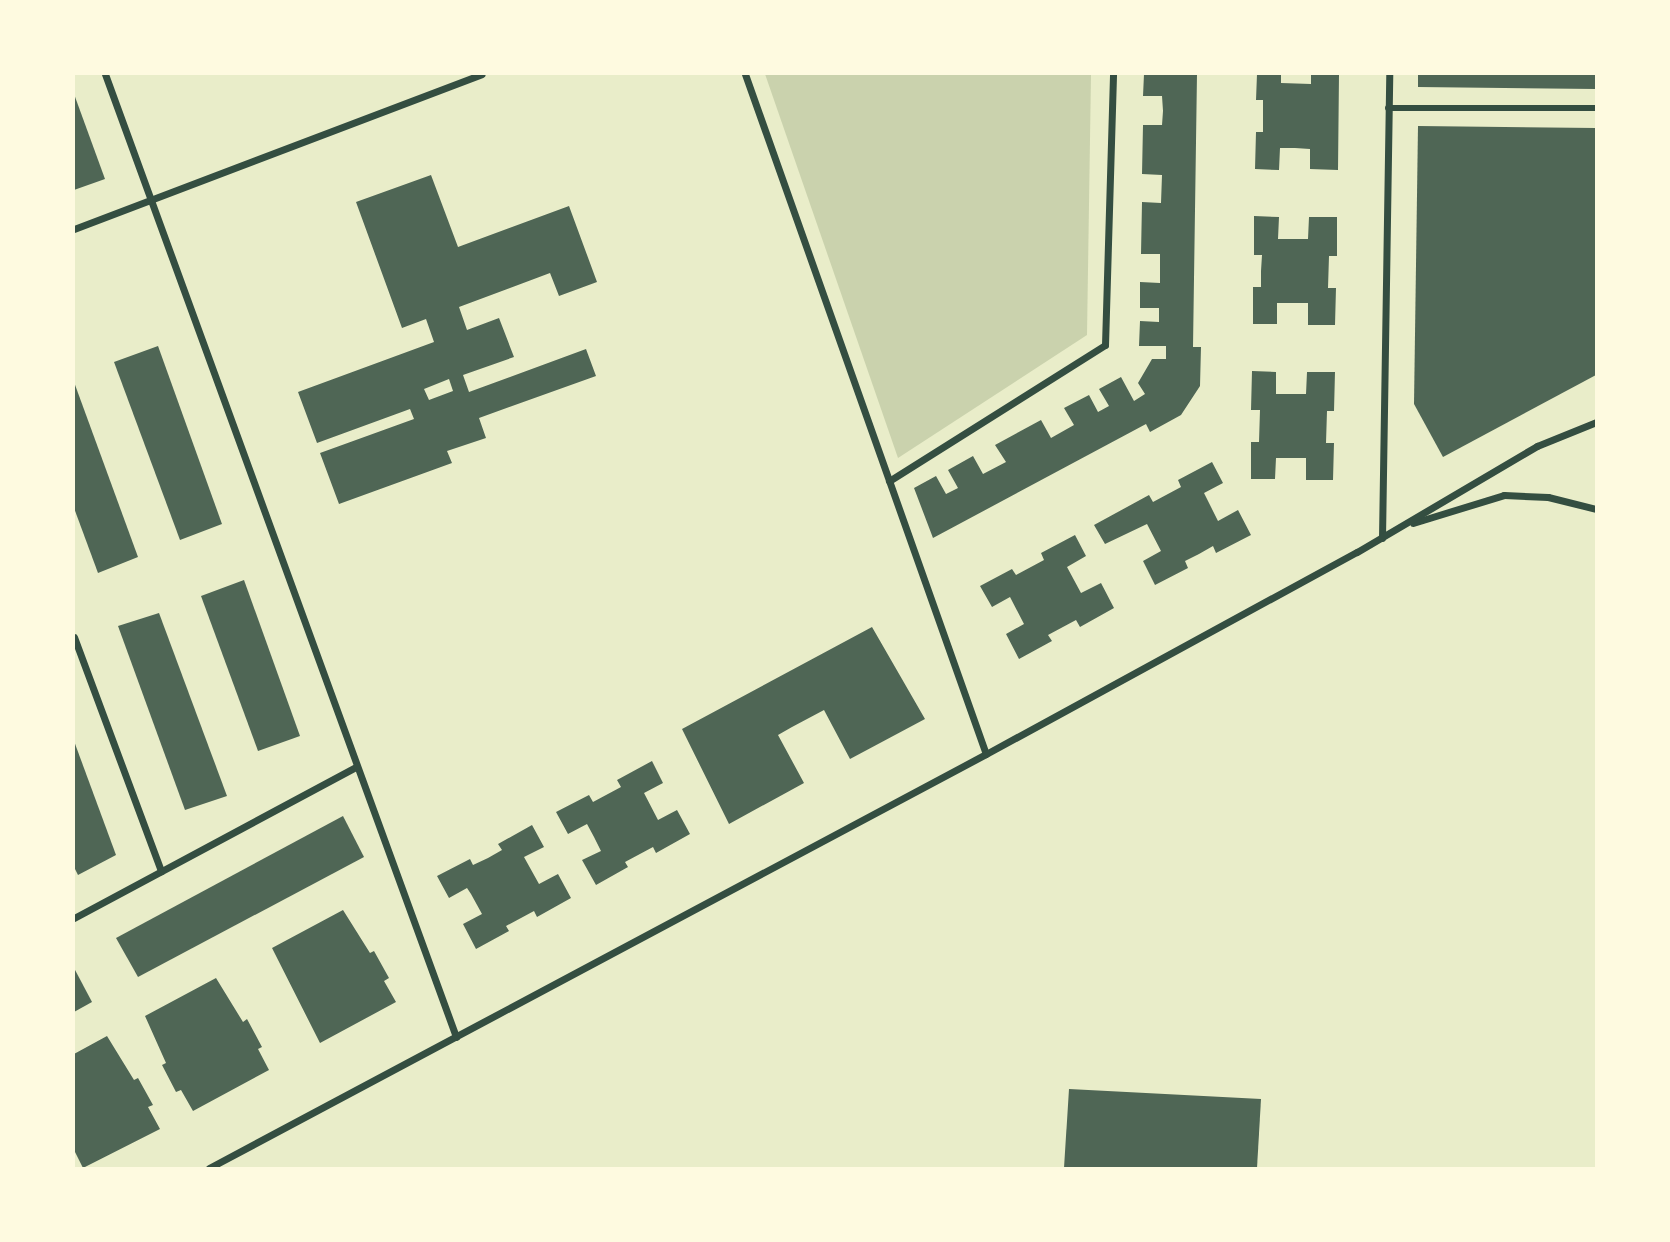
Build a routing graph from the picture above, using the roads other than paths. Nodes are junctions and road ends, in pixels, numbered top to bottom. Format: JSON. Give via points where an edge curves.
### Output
{"nodes":[{"id":1,"x":105,"y":74,"type":"edge"},
{"id":2,"x":481,"y":74,"type":"edge"},
{"id":3,"x":745,"y":74,"type":"edge"},
{"id":4,"x":1113,"y":74,"type":"edge"},
{"id":5,"x":1389,"y":74,"type":"edge"},
{"id":6,"x":1388,"y":108,"type":"junction"},
{"id":7,"x":1597,"y":108,"type":"edge"},
{"id":8,"x":150,"y":200,"type":"junction"},
{"id":9,"x":74,"y":229,"type":"edge"},
{"id":10,"x":1597,"y":422,"type":"edge"},
{"id":11,"x":889,"y":481,"type":"junction"},
{"id":12,"x":1597,"y":509,"type":"edge"},
{"id":13,"x":1402,"y":526,"type":"junction"},
{"id":14,"x":1382,"y":538,"type":"junction"},
{"id":15,"x":74,"y":636,"type":"edge"},
{"id":16,"x":986,"y":754,"type":"junction"},
{"id":17,"x":357,"y":766,"type":"junction"},
{"id":18,"x":161,"y":871,"type":"junction"},
{"id":19,"x":74,"y":918,"type":"edge"},
{"id":20,"x":456,"y":1037,"type":"junction"},
{"id":21,"x":209,"y":1168,"type":"edge"}],
"edges":[{"from":1,"to":8,"type":"street"},
{"from":2,"to":8,"type":"street"},
{"from":3,"to":11,"type":"street"},
{"from":4,"to":11,"type":"street","via":[[1105,345]]},
{"from":5,"to":6,"type":"street"},
{"from":6,"to":7,"type":"street"},
{"from":6,"to":14,"type":"street"},
{"from":8,"to":9,"type":"street"},
{"from":8,"to":17,"type":"street"},
{"from":10,"to":13,"type":"street","via":[[1537,446]]},
{"from":11,"to":16,"type":"street"},
{"from":12,"to":13,"type":"street","via":[[1548,497],[1504,495]]},
{"from":13,"to":14,"type":"street"},
{"from":14,"to":16,"type":"street"},
{"from":15,"to":18,"type":"street"},
{"from":16,"to":20,"type":"street"},
{"from":17,"to":18,"type":"street"},
{"from":17,"to":20,"type":"street"},
{"from":18,"to":19,"type":"street"},
{"from":20,"to":21,"type":"street"}]}
